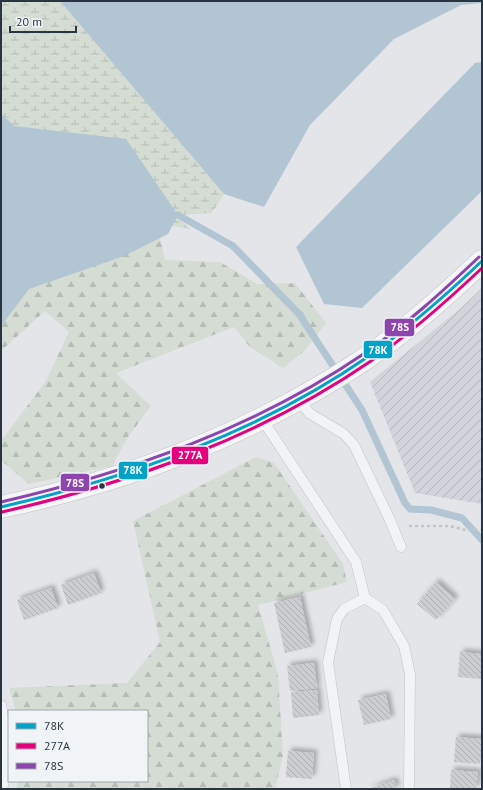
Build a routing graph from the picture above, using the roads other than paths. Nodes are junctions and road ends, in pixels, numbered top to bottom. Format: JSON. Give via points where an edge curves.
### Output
{"nodes":[{"id":1,"x":482,"y":261,"type":"edge"},
{"id":2,"x":299,"y":399,"type":"junction"},
{"id":3,"x":262,"y":419,"type":"junction"},
{"id":4,"x":1,"y":507,"type":"edge"},
{"id":5,"x":401,"y":547,"type":"dead end"},
{"id":6,"x":365,"y":598,"type":"junction"},
{"id":7,"x":1,"y":705,"type":"edge"},
{"id":8,"x":2,"y":789,"type":"edge"},
{"id":9,"x":346,"y":789,"type":"edge"},
{"id":10,"x":409,"y":789,"type":"edge"}],
"edges":[{"from":1,"to":2,"type":"main road","via":[[446,295],[387,343],[352,368]]},
{"from":2,"to":3,"type":"main road"},
{"from":2,"to":5,"type":"lane","via":[[308,413],[344,434],[354,445]]},
{"from":3,"to":4,"type":"main road","via":[[207,445],[144,470],[45,498]]},
{"from":3,"to":6,"type":"lane","via":[[356,562]]},
{"from":6,"to":9,"type":"lane","via":[[344,609],[337,619],[328,662]]},
{"from":6,"to":10,"type":"lane","via":[[383,610],[404,646],[410,674]]},
{"from":7,"to":8,"type":"lane","via":[[7,737]]}]}
